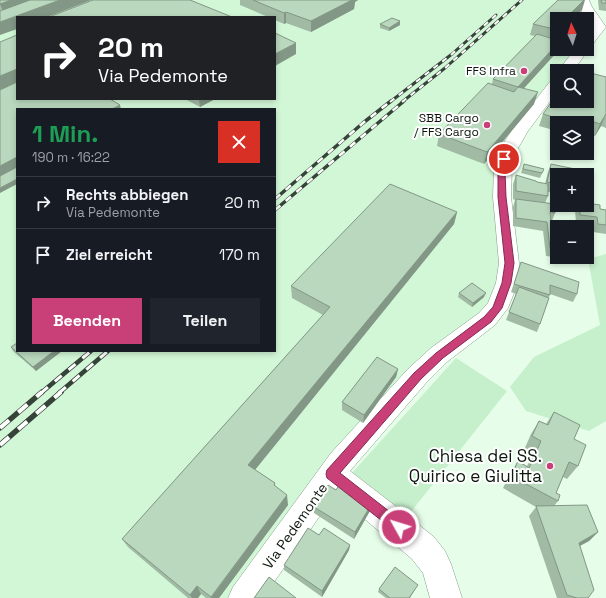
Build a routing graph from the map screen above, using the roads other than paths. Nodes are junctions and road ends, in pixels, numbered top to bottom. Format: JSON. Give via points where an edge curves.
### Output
{"nodes":[{"id":1,"x":583,"y":0,"type":"edge"},
{"id":2,"x":589,"y":12,"type":"edge"},
{"id":3,"x":594,"y":18,"type":"edge"},
{"id":4,"x":594,"y":34,"type":"edge"},
{"id":5,"x":577,"y":56,"type":"edge"},
{"id":6,"x":570,"y":64,"type":"edge"},
{"id":7,"x":550,"y":91,"type":"edge"},
{"id":8,"x":332,"y":474,"type":"junction"},
{"id":9,"x":244,"y":598,"type":"edge"},
{"id":10,"x":446,"y":598,"type":"edge"}],
"edges":[{"from":1,"to":2,"type":"street"},
{"from":3,"to":4,"type":"street","via":[[599,28]]},
{"from":5,"to":6,"type":"street"},
{"from":7,"to":8,"type":"street","name":"Via Pedemonte","via":[[520,130],[508,150],[503,165],[502,197],[509,263],[507,283],[497,308],[488,319],[417,376]]},
{"from":8,"to":9,"type":"street","name":"Via Pedemonte"},
{"from":8,"to":10,"type":"street","via":[[423,548],[440,575]]}]}
